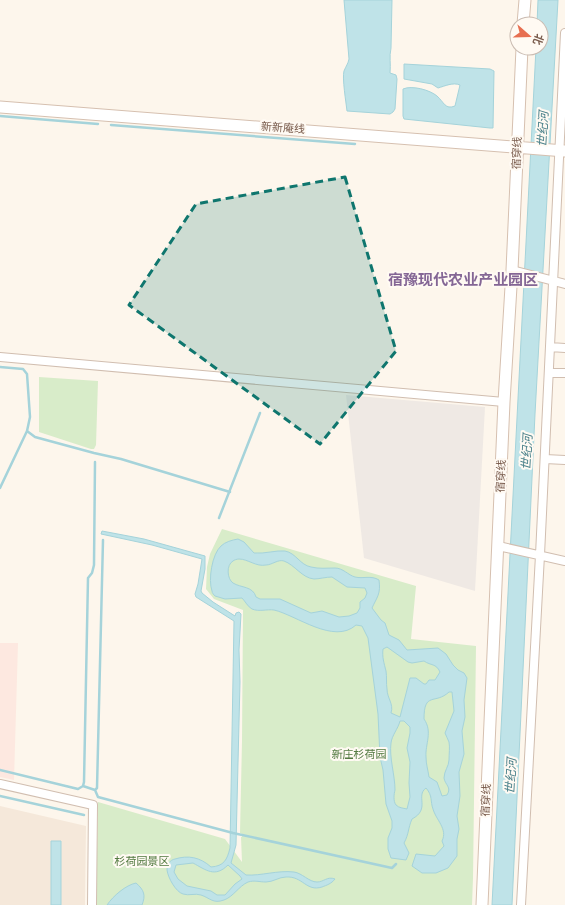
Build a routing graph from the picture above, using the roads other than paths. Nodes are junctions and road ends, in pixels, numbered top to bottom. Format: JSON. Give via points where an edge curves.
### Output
{"nodes":[{"id":1,"x":525,"y":0,"type":"edge"},
{"id":2,"x":524,"y":16,"type":"edge"},
{"id":3,"x":565,"y":33,"type":"edge"},
{"id":4,"x":522,"y":56,"type":"edge"},
{"id":5,"x":0,"y":107,"type":"edge"},
{"id":6,"x":521,"y":147,"type":"junction"},
{"id":7,"x":560,"y":150,"type":"edge"},
{"id":8,"x":517,"y":271,"type":"junction"},
{"id":9,"x":551,"y":280,"type":"junction"},
{"id":10,"x":565,"y":284,"type":"edge"},
{"id":11,"x":550,"y":347,"type":"junction"},
{"id":12,"x":565,"y":348,"type":"edge"},
{"id":13,"x":0,"y":357,"type":"edge"},
{"id":14,"x":549,"y":373,"type":"junction"},
{"id":15,"x":565,"y":373,"type":"edge"},
{"id":16,"x":504,"y":402,"type":"junction"},
{"id":17,"x":545,"y":459,"type":"junction"},
{"id":18,"x":565,"y":460,"type":"edge"},
{"id":19,"x":502,"y":546,"type":"junction"},
{"id":20,"x":539,"y":555,"type":"junction"},
{"id":21,"x":565,"y":561,"type":"edge"},
{"id":22,"x":0,"y":784,"type":"edge"},
{"id":23,"x":92,"y":905,"type":"edge"},
{"id":24,"x":482,"y":905,"type":"edge"},
{"id":25,"x":521,"y":905,"type":"edge"}],
"edges":[{"from":1,"to":2,"type":"main road"},
{"from":3,"to":7,"type":"street"},
{"from":4,"to":6,"type":"main road","name":"宿穿线"},
{"from":5,"to":6,"type":"main road","name":"新新庵线"},
{"from":6,"to":7,"type":"main road","name":"新新庵线"},
{"from":6,"to":8,"type":"main road","name":"宿穿线"},
{"from":7,"to":9,"type":"street"},
{"from":8,"to":9,"type":"street"},
{"from":8,"to":16,"type":"main road","name":"宿穿线"},
{"from":9,"to":10,"type":"street"},
{"from":9,"to":11,"type":"street"},
{"from":11,"to":12,"type":"street"},
{"from":11,"to":14,"type":"street"},
{"from":13,"to":16,"type":"street"},
{"from":14,"to":15,"type":"street"},
{"from":14,"to":17,"type":"street"},
{"from":16,"to":19,"type":"main road","name":"宿穿线"},
{"from":17,"to":18,"type":"street"},
{"from":17,"to":20,"type":"street"},
{"from":19,"to":20,"type":"street"},
{"from":19,"to":24,"type":"main road","name":"宿穿线"},
{"from":20,"to":21,"type":"street"},
{"from":20,"to":25,"type":"street"},
{"from":22,"to":23,"type":"street","via":[[94,805]]}]}
